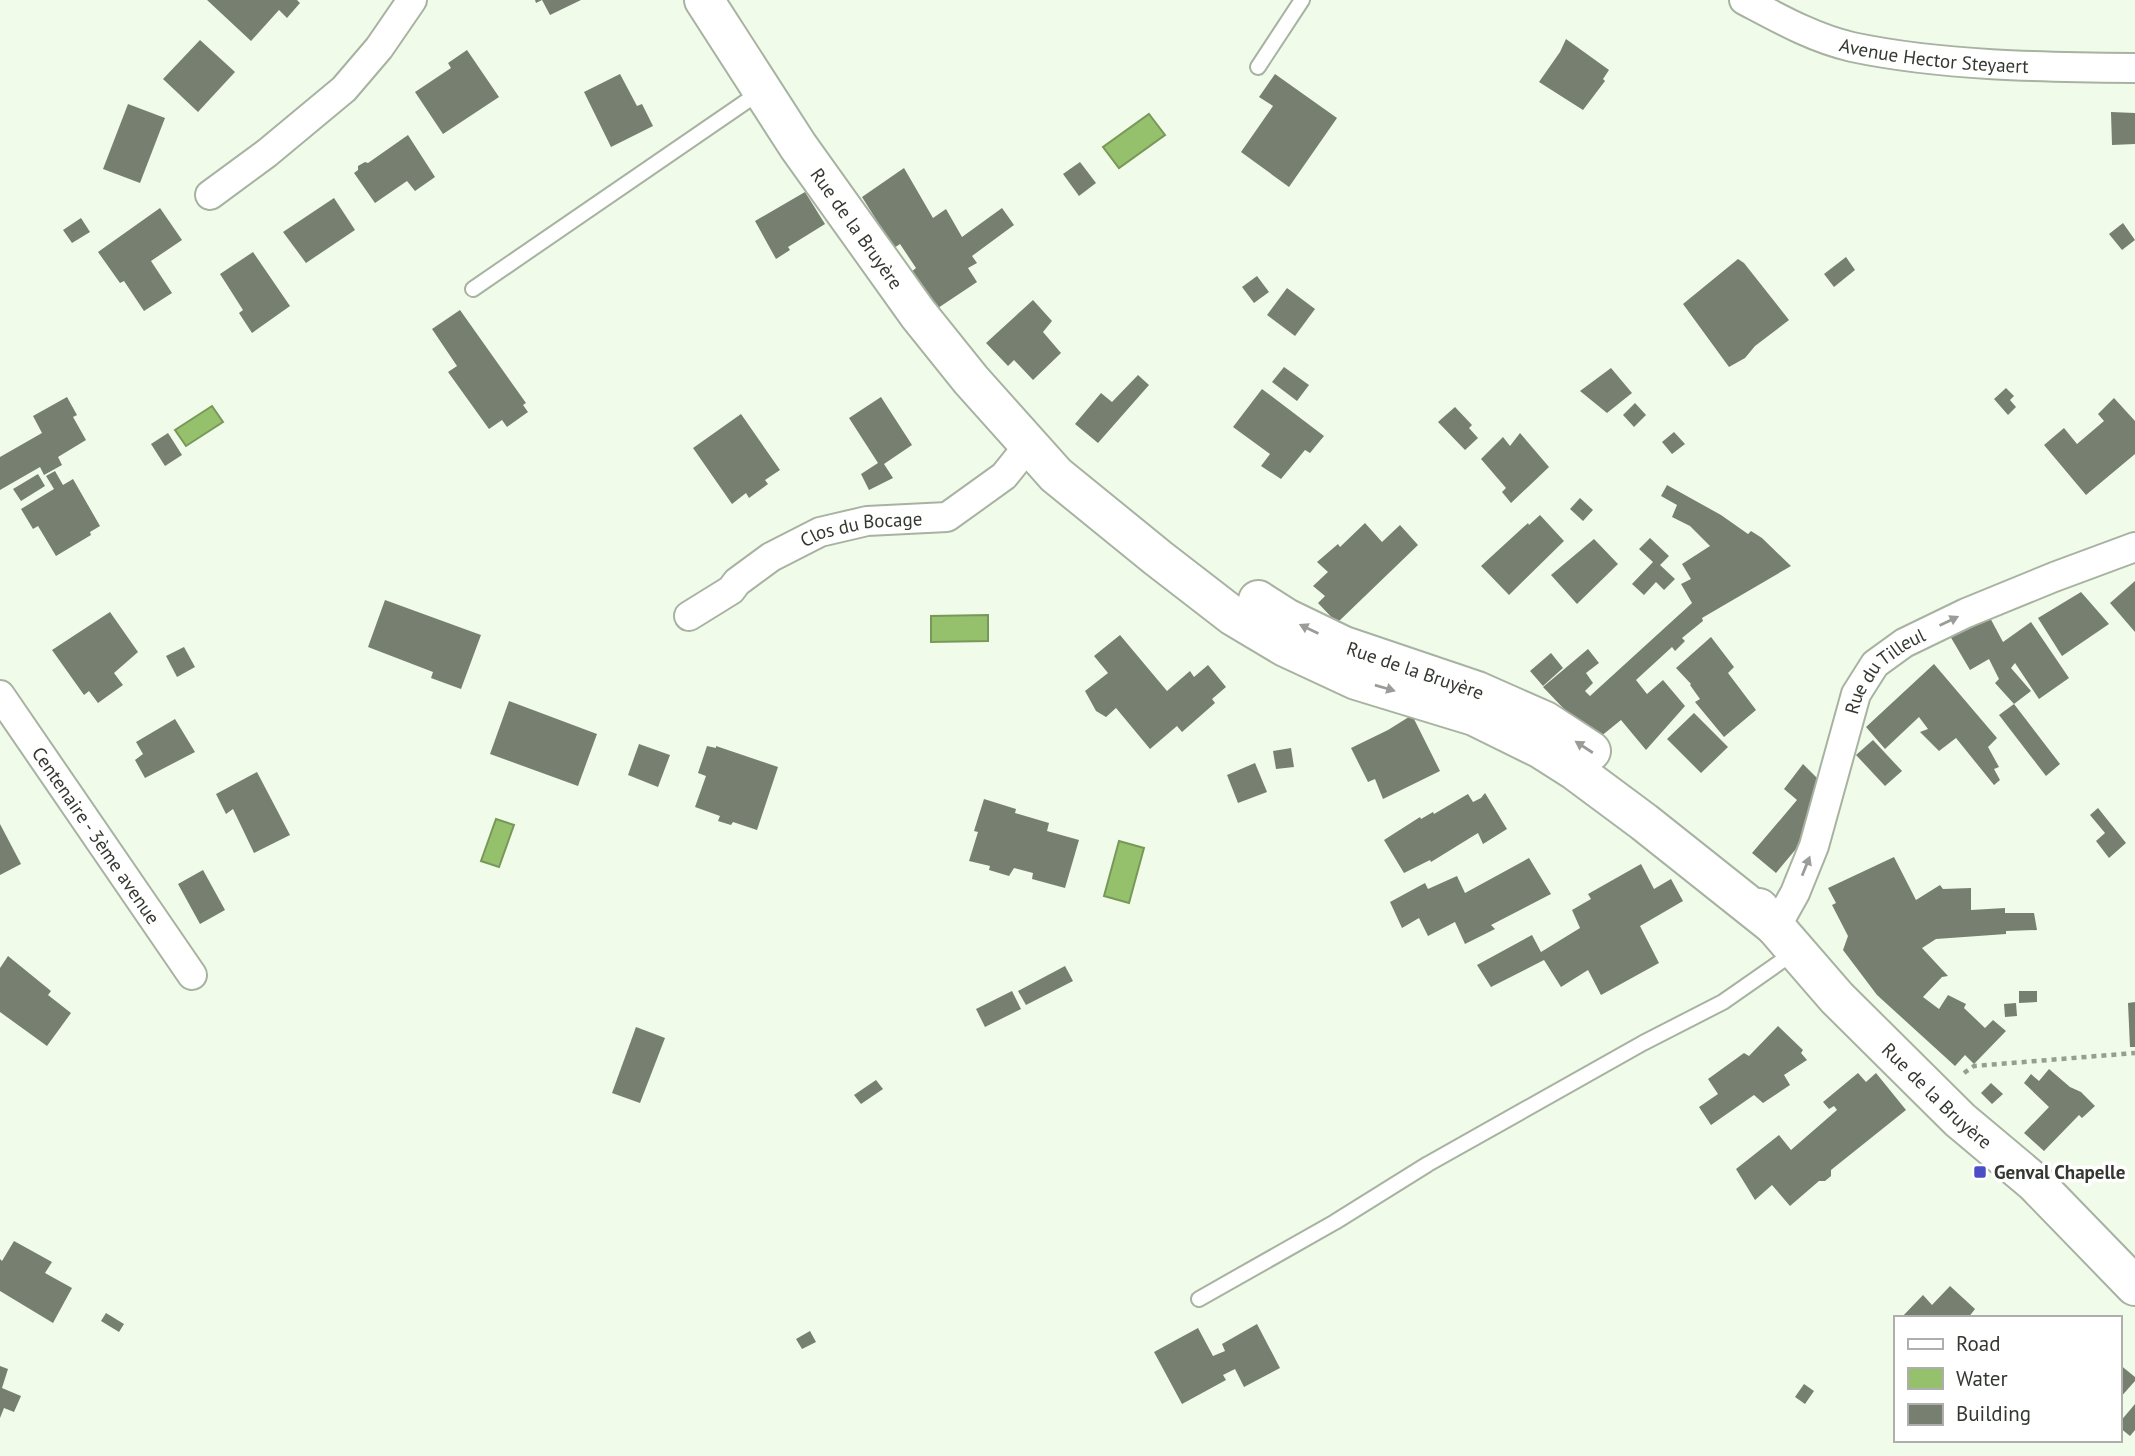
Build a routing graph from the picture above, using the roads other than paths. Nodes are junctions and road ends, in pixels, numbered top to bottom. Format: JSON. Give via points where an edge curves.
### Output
{"nodes":[{"id":1,"x":412,"y":0,"type":"edge"},
{"id":2,"x":704,"y":0,"type":"edge"},
{"id":3,"x":1302,"y":0,"type":"edge"},
{"id":4,"x":1744,"y":0,"type":"edge"},
{"id":5,"x":1258,"y":67,"type":"dead end"},
{"id":6,"x":2135,"y":68,"type":"edge"},
{"id":7,"x":762,"y":91,"type":"junction"},
{"id":8,"x":210,"y":195,"type":"dead end"},
{"id":9,"x":473,"y":289,"type":"dead end"},
{"id":10,"x":1029,"y":445,"type":"junction"},
{"id":11,"x":2135,"y":547,"type":"edge"},
{"id":12,"x":689,"y":616,"type":"dead end"},
{"id":13,"x":0,"y":695,"type":"edge"},
{"id":14,"x":1786,"y":939,"type":"junction"},
{"id":15,"x":192,"y":975,"type":"dead end"},
{"id":16,"x":2135,"y":1286,"type":"edge"},
{"id":17,"x":1199,"y":1299,"type":"dead end"}],
"edges":[{"from":1,"to":8,"type":"street","via":[[344,89]]},
{"from":2,"to":7,"type":"main road","name":"Rue de la Bruyère"},
{"from":3,"to":5,"type":"lane"},
{"from":4,"to":6,"type":"street","name":"Avenue Hector Steyaert","via":[[1797,28],[1850,46],[1968,62]]},
{"from":7,"to":9,"type":"lane"},
{"from":7,"to":10,"type":"main road","name":"Rue de la Bruyère","via":[[918,314]]},
{"from":10,"to":12,"type":"street","name":"Clos du Bocage","via":[[1004,476],[947,517],[867,521],[820,532],[771,557]]},
{"from":10,"to":14,"type":"main road","name":"Rue de la Bruyère","via":[[1056,475],[1233,616],[1323,666],[1474,716],[1541,749],[1644,821]]},
{"from":14,"to":11,"type":"street","name":"Rue du Tilleul","one_way":true,"via":[[1795,893],[1814,846],[1856,694],[1875,664],[1904,643],[1966,613]]},
{"from":13,"to":15,"type":"street","name":"Centenaire - 3ème avenue"},
{"from":14,"to":16,"type":"main road","name":"Rue de la Bruyère","via":[[1837,998],[1934,1094],[2035,1183]]},
{"from":14,"to":17,"type":"lane","via":[[1723,1002],[1452,1151]]}]}
